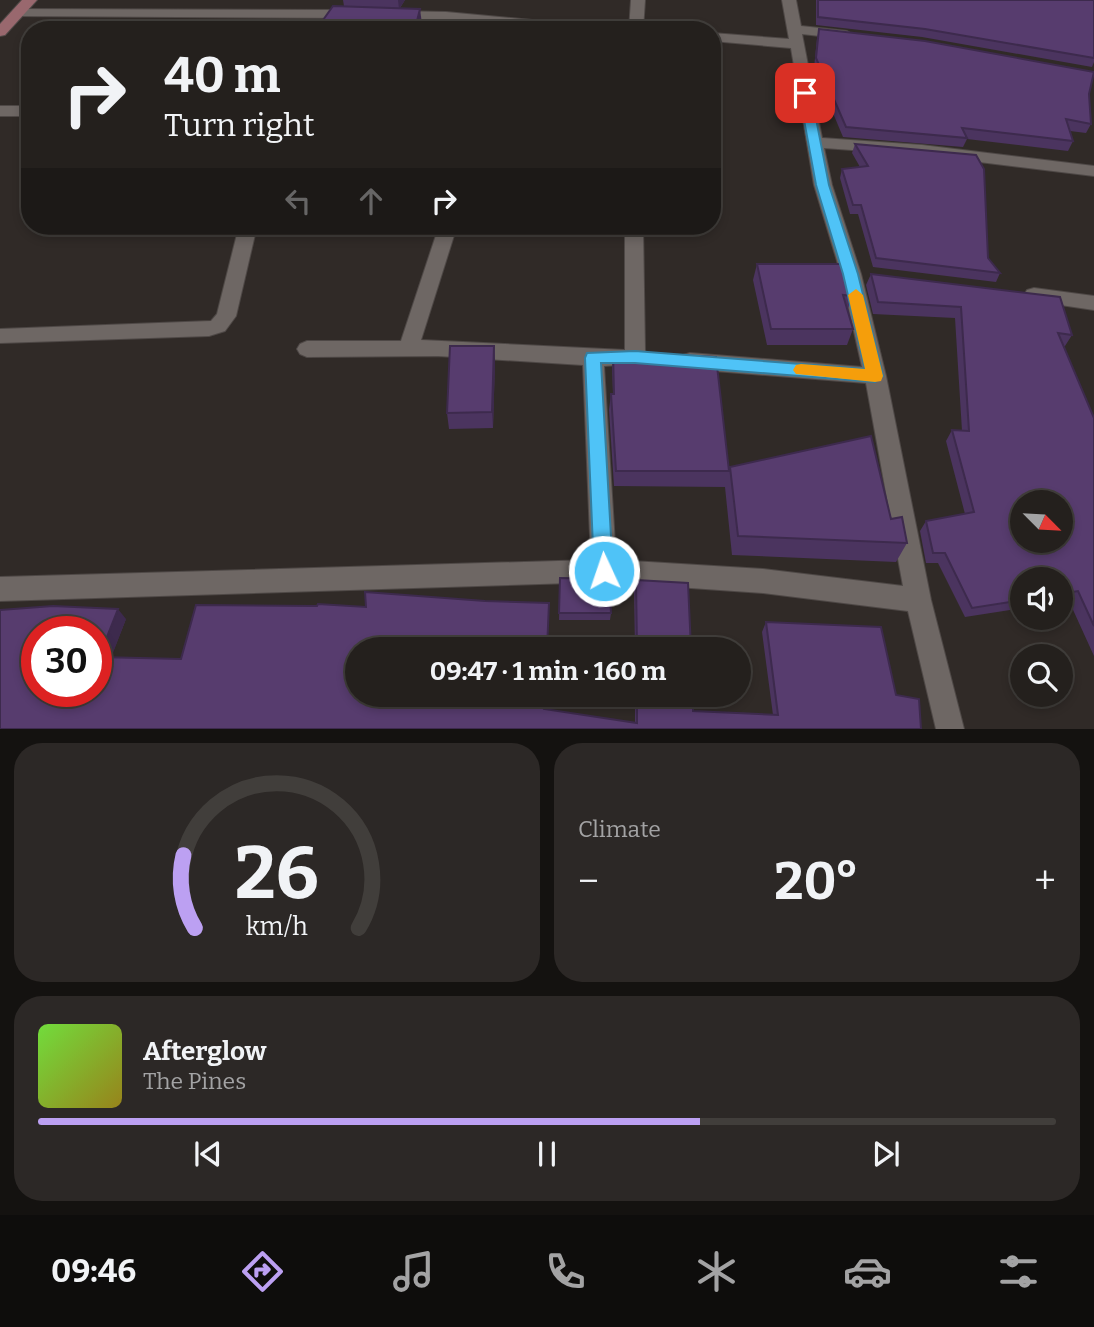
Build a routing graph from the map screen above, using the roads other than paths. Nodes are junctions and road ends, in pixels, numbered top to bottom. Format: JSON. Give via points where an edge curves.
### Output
{"nodes":[{"id":1,"x":30,"y":0,"type":"edge"},
{"id":2,"x":324,"y":0,"type":"edge"},
{"id":3,"x":459,"y":0,"type":"edge"},
{"id":4,"x":638,"y":0,"type":"edge"},
{"id":5,"x":789,"y":0,"type":"edge"},
{"id":6,"x":18,"y":13,"type":"junction"},
{"id":7,"x":316,"y":13,"type":"junction"},
{"id":8,"x":446,"y":16,"type":"junction"},
{"id":9,"x":314,"y":21,"type":"edge"},
{"id":10,"x":476,"y":21,"type":"edge"},
{"id":11,"x":637,"y":21,"type":"edge"},
{"id":12,"x":0,"y":32,"type":"edge"},
{"id":13,"x":795,"y":36,"type":"junction"},
{"id":14,"x":858,"y":36,"type":"edge"},
{"id":15,"x":721,"y":37,"type":"edge"},
{"id":16,"x":0,"y":111,"type":"edge"},
{"id":17,"x":21,"y":111,"type":"edge"},
{"id":18,"x":815,"y":142,"type":"junction"},
{"id":19,"x":1094,"y":171,"type":"edge"},
{"id":20,"x":246,"y":235,"type":"edge"},
{"id":21,"x":445,"y":235,"type":"edge"},
{"id":22,"x":634,"y":235,"type":"edge"},
{"id":23,"x":851,"y":274,"type":"junction"},
{"id":24,"x":877,"y":276,"type":"edge"},
{"id":25,"x":1009,"y":292,"type":"edge"},
{"id":26,"x":1093,"y":307,"type":"edge"},
{"id":27,"x":0,"y":336,"type":"edge"},
{"id":28,"x":307,"y":349,"type":"dead end"},
{"id":29,"x":408,"y":350,"type":"junction"},
{"id":30,"x":635,"y":357,"type":"junction"},
{"id":31,"x":593,"y":358,"type":"junction"},
{"id":32,"x":875,"y":376,"type":"junction"},
{"id":33,"x":604,"y":571,"type":"junction"},
{"id":34,"x":0,"y":589,"type":"edge"},
{"id":35,"x":918,"y":600,"type":"junction"},
{"id":36,"x":950,"y":729,"type":"edge"}],
"edges":[{"from":1,"to":6,"type":"main road"},
{"from":2,"to":7,"type":"street"},
{"from":3,"to":8,"type":"street"},
{"from":4,"to":11,"type":"street"},
{"from":5,"to":13,"type":"street"},
{"from":6,"to":7,"type":"street"},
{"from":6,"to":12,"type":"main road"},
{"from":7,"to":8,"type":"street"},
{"from":7,"to":9,"type":"street"},
{"from":8,"to":10,"type":"street"},
{"from":13,"to":14,"type":"street"},
{"from":13,"to":15,"type":"street"},
{"from":13,"to":18,"type":"street"},
{"from":16,"to":17,"type":"street"},
{"from":18,"to":19,"type":"street","via":[[922,149]]},
{"from":18,"to":23,"type":"street","via":[[823,185]]},
{"from":20,"to":27,"type":"street","via":[[226,316],[218,326]]},
{"from":21,"to":29,"type":"street"},
{"from":22,"to":30,"type":"street"},
{"from":23,"to":24,"type":"street"},
{"from":23,"to":32,"type":"street"},
{"from":25,"to":26,"type":"street"},
{"from":28,"to":29,"type":"street"},
{"from":29,"to":31,"type":"street"},
{"from":30,"to":31,"type":"street"},
{"from":30,"to":32,"type":"street"},
{"from":31,"to":33,"type":"street"},
{"from":32,"to":35,"type":"street"},
{"from":33,"to":34,"type":"street"},
{"from":33,"to":35,"type":"street","via":[[763,581]]},
{"from":35,"to":36,"type":"street"}]}
